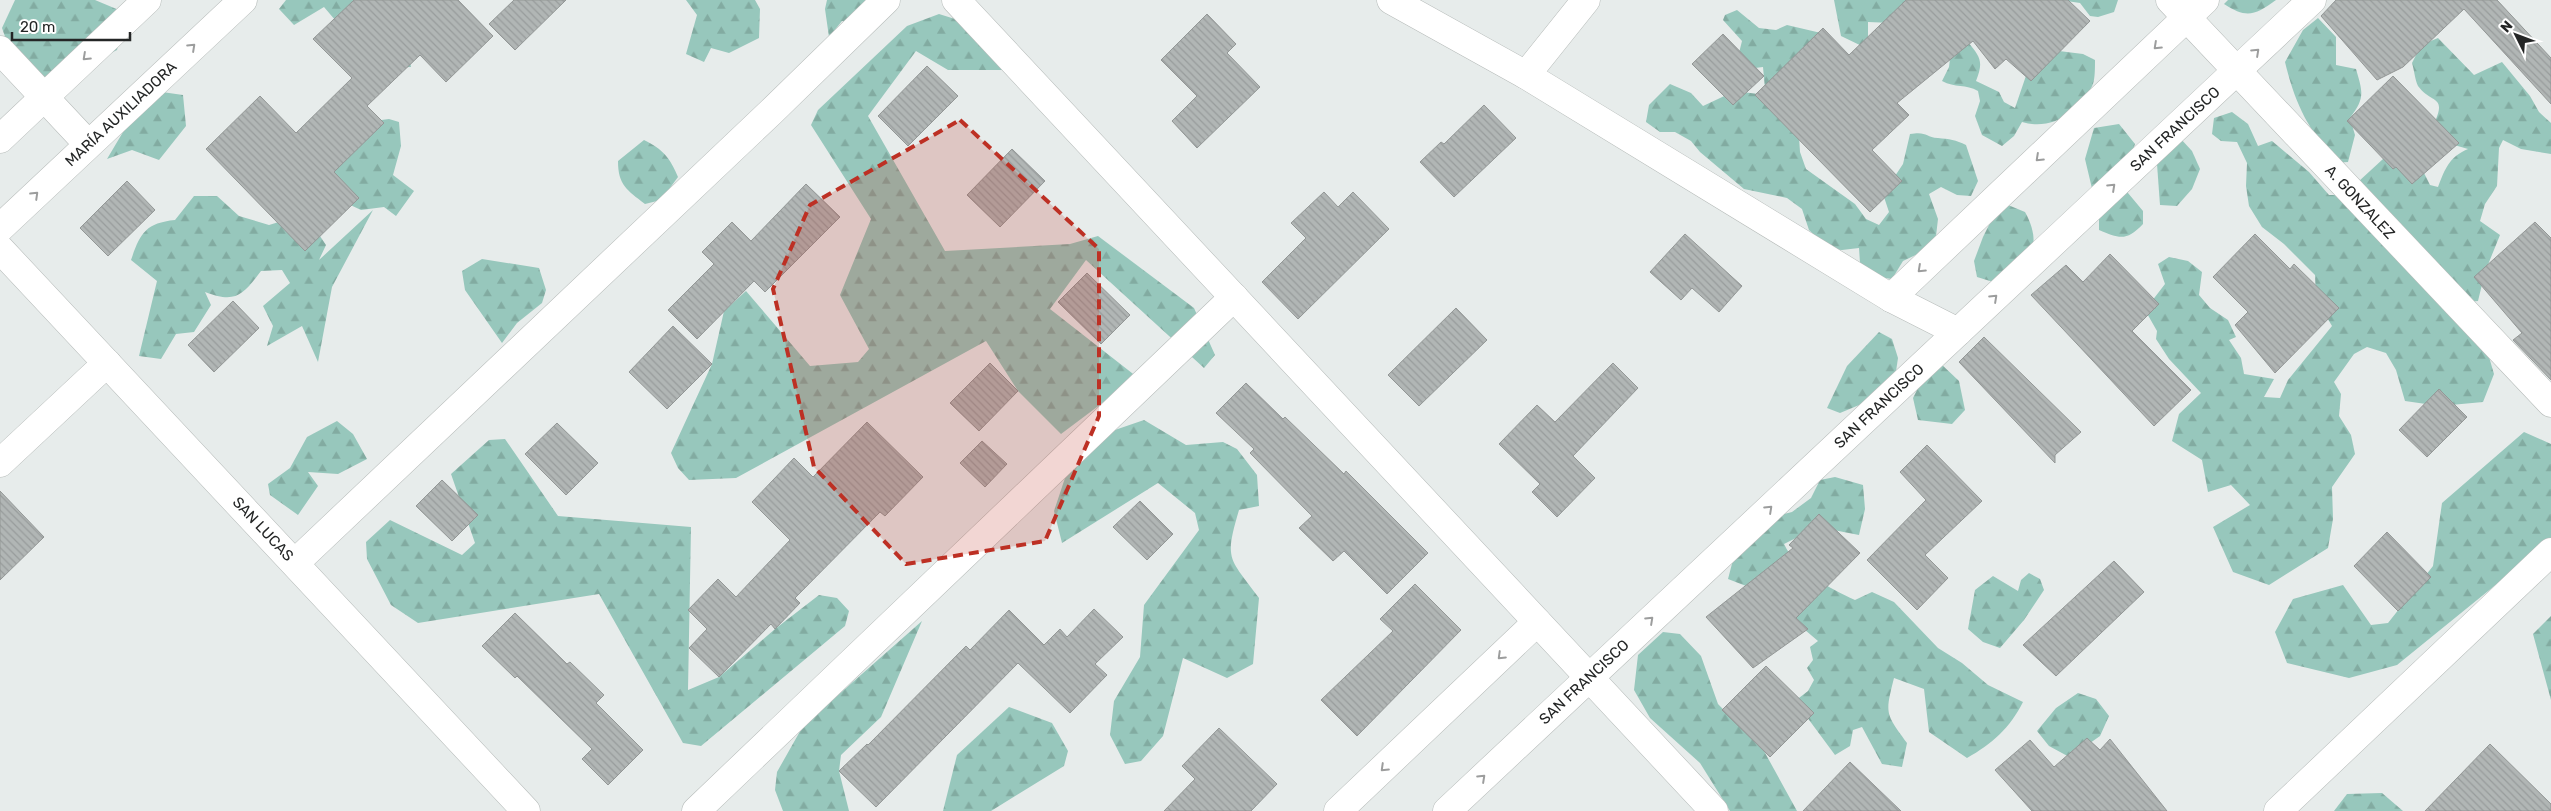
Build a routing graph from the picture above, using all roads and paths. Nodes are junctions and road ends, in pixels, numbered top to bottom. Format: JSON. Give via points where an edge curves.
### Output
{"nodes":[{"id":1,"x":147,"y":0,"type":"edge"},
{"id":2,"x":243,"y":0,"type":"edge"},
{"id":3,"x":886,"y":0,"type":"edge"},
{"id":4,"x":956,"y":0,"type":"edge"},
{"id":5,"x":1392,"y":0,"type":"edge"},
{"id":6,"x":1586,"y":0,"type":"edge"},
{"id":7,"x":2312,"y":0,"type":"edge"},
{"id":8,"x":2187,"y":6,"type":"edge"},
{"id":9,"x":0,"y":50,"type":"edge"},
{"id":10,"x":2236,"y":71,"type":"junction"},
{"id":11,"x":1526,"y":74,"type":"junction"},
{"id":12,"x":43,"y":98,"type":"junction"},
{"id":13,"x":0,"y":139,"type":"edge"},
{"id":14,"x":88,"y":144,"type":"junction"},
{"id":15,"x":0,"y":228,"type":"edge"},
{"id":16,"x":0,"y":249,"type":"edge"},
{"id":17,"x":1234,"y":297,"type":"junction"},
{"id":18,"x":1891,"y":298,"type":"junction"},
{"id":19,"x":1958,"y":332,"type":"junction"},
{"id":20,"x":107,"y":363,"type":"junction"},
{"id":21,"x":2551,"y":403,"type":"edge"},
{"id":22,"x":0,"y":463,"type":"edge"},
{"id":23,"x":2551,"y":552,"type":"edge"},
{"id":24,"x":295,"y":563,"type":"junction"},
{"id":25,"x":1537,"y":622,"type":"junction"},
{"id":26,"x":1589,"y":678,"type":"junction"},
{"id":27,"x":526,"y":811,"type":"edge"},
{"id":28,"x":696,"y":811,"type":"edge"},
{"id":29,"x":1338,"y":811,"type":"edge"},
{"id":30,"x":1447,"y":811,"type":"edge"},
{"id":31,"x":1714,"y":811,"type":"edge"},
{"id":32,"x":2278,"y":811,"type":"edge"}],
"edges":[{"from":1,"to":12,"type":"street","one_way":true},
{"from":14,"to":2,"type":"street","name":"MARÍA AUXILIADORA","one_way":true},
{"from":3,"to":24,"type":"street"},
{"from":4,"to":17,"type":"street"},
{"from":5,"to":11,"type":"street"},
{"from":6,"to":11,"type":"street"},
{"from":10,"to":7,"type":"street","name":"SAN FRANCISCO","one_way":true},
{"from":8,"to":10,"type":"street","name":"A. GONZALEZ"},
{"from":8,"to":18,"type":"street","one_way":true},
{"from":9,"to":12,"type":"street"},
{"from":19,"to":10,"type":"street","name":"SAN FRANCISCO","one_way":true},
{"from":10,"to":21,"type":"street","name":"A. GONZALEZ"},
{"from":11,"to":18,"type":"street"},
{"from":12,"to":13,"type":"street"},
{"from":12,"to":14,"type":"street"},
{"from":15,"to":14,"type":"street","name":"MARÍA AUXILIADORA","one_way":true},
{"from":16,"to":20,"type":"street","name":"SAN LUCAS"},
{"from":17,"to":25,"type":"street"},
{"from":17,"to":28,"type":"street"},
{"from":18,"to":19,"type":"street"},
{"from":26,"to":19,"type":"street","name":"SAN FRANCISCO","one_way":true},
{"from":20,"to":22,"type":"street"},
{"from":20,"to":24,"type":"street","name":"SAN LUCAS"},
{"from":23,"to":32,"type":"street"},
{"from":24,"to":27,"type":"street","name":"SAN LUCAS"},
{"from":25,"to":26,"type":"street"},
{"from":25,"to":29,"type":"street","one_way":true},
{"from":30,"to":26,"type":"street","name":"SAN FRANCISCO","one_way":true},
{"from":26,"to":31,"type":"street"}]}
